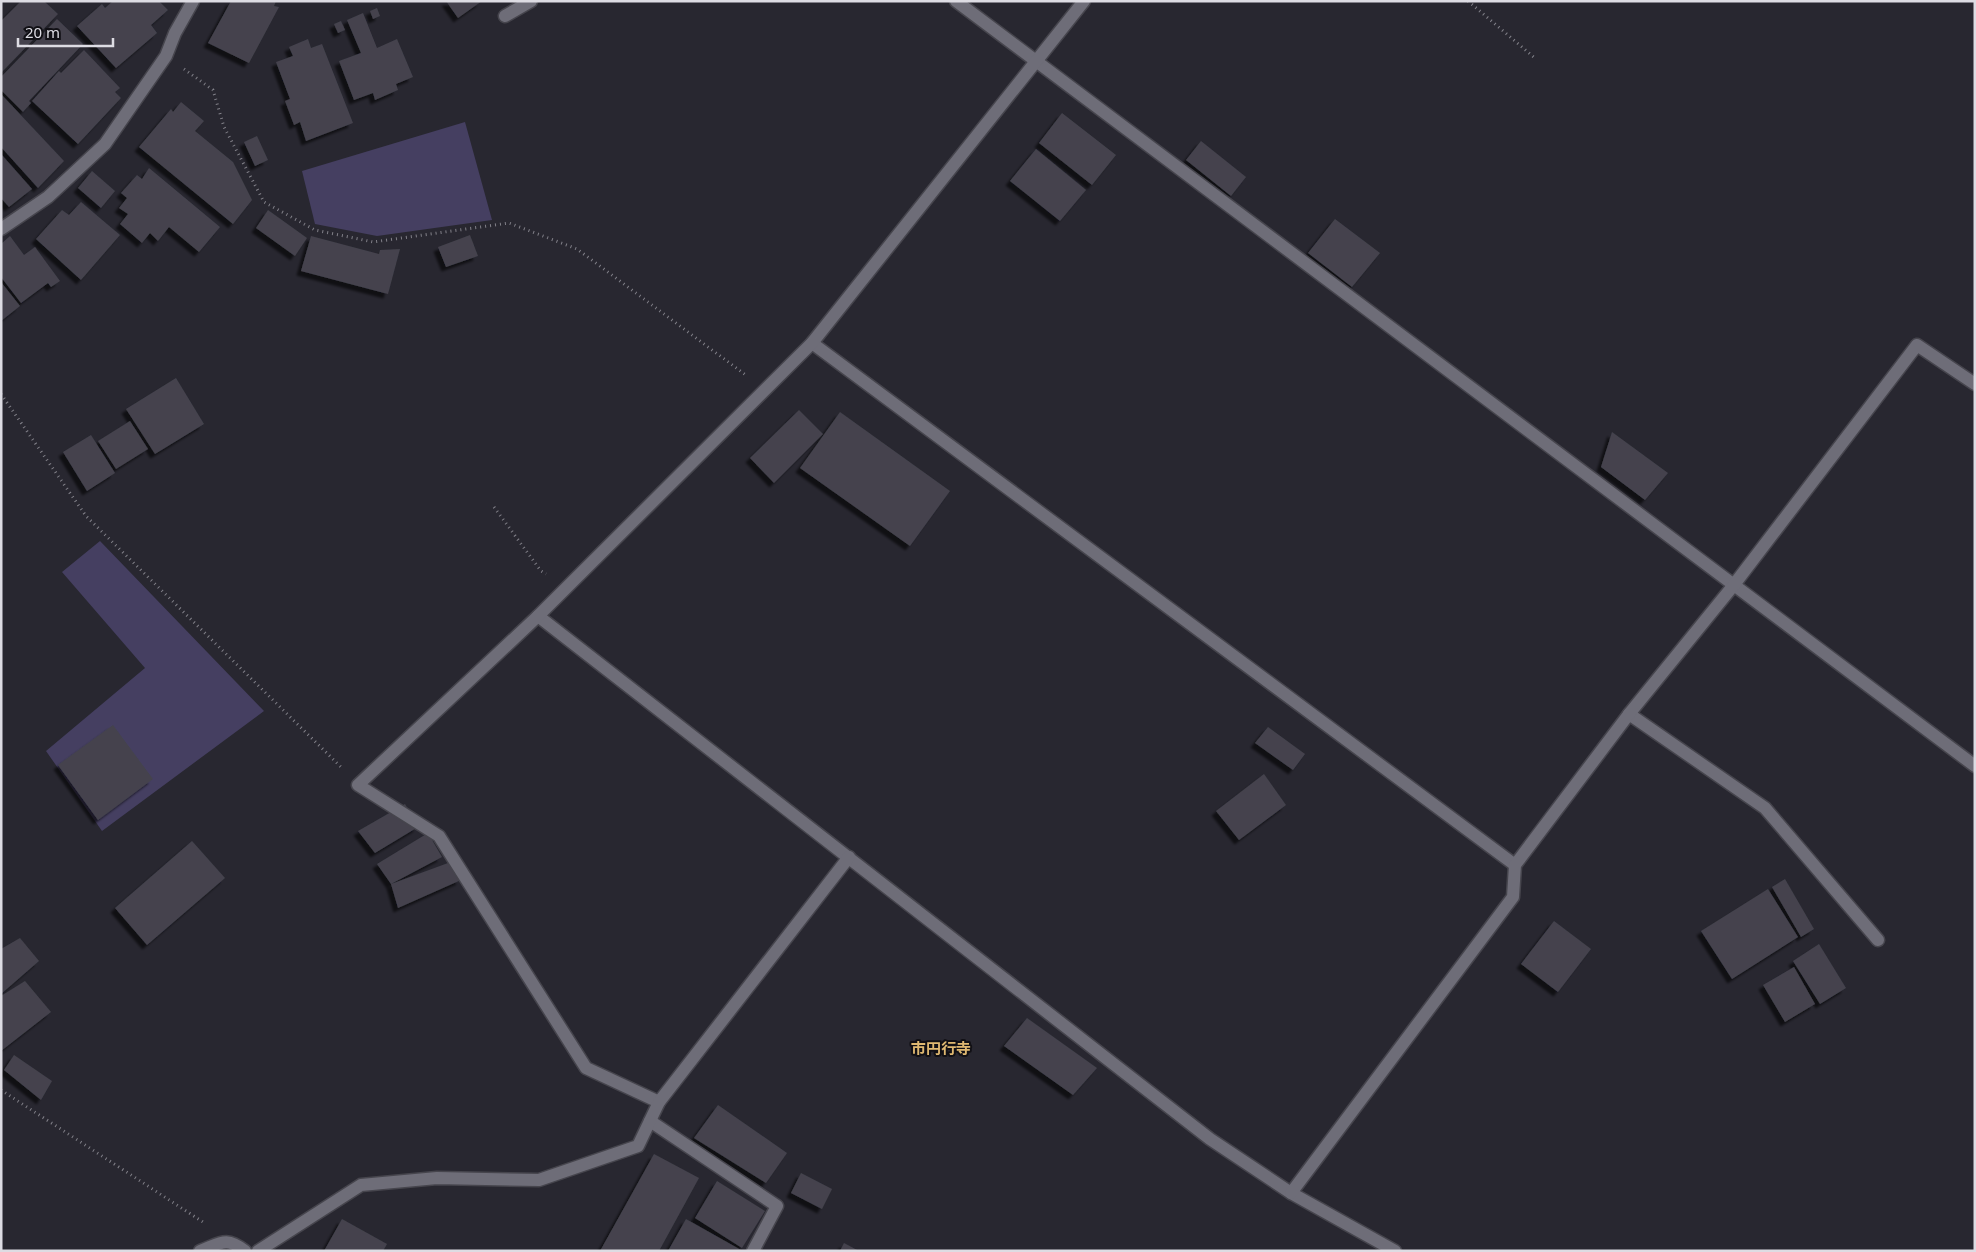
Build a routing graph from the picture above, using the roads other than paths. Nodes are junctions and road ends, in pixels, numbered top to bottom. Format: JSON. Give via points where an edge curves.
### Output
{"nodes":[{"id":1,"x":193,"y":1,"type":"edge"},
{"id":2,"x":531,"y":1,"type":"edge"},
{"id":3,"x":956,"y":1,"type":"edge"},
{"id":4,"x":1084,"y":1,"type":"edge"},
{"id":5,"x":505,"y":16,"type":"dead end"},
{"id":6,"x":1035,"y":62,"type":"junction"},
{"id":7,"x":1,"y":229,"type":"edge"},
{"id":8,"x":812,"y":343,"type":"junction"},
{"id":9,"x":1975,"y":384,"type":"edge"},
{"id":10,"x":1734,"y":586,"type":"junction"},
{"id":11,"x":538,"y":616,"type":"junction"},
{"id":12,"x":1629,"y":714,"type":"junction"},
{"id":13,"x":1975,"y":766,"type":"edge"},
{"id":14,"x":850,"y":858,"type":"junction"},
{"id":15,"x":1515,"y":865,"type":"junction"},
{"id":16,"x":1878,"y":940,"type":"dead end"},
{"id":17,"x":659,"y":1102,"type":"junction"},
{"id":18,"x":650,"y":1121,"type":"junction"},
{"id":19,"x":1291,"y":1194,"type":"junction"},
{"id":20,"x":241,"y":1247,"type":"edge"},
{"id":21,"x":200,"y":1251,"type":"edge"},
{"id":22,"x":258,"y":1251,"type":"edge"},
{"id":23,"x":753,"y":1251,"type":"edge"},
{"id":24,"x":1395,"y":1251,"type":"edge"}],
"edges":[{"from":1,"to":7,"type":"street","via":[[166,56],[105,144],[48,196]]},
{"from":2,"to":5,"type":"street"},
{"from":3,"to":6,"type":"street"},
{"from":4,"to":6,"type":"street"},
{"from":6,"to":8,"type":"street"},
{"from":6,"to":10,"type":"street"},
{"from":8,"to":11,"type":"street"},
{"from":8,"to":15,"type":"street"},
{"from":9,"to":10,"type":"street","via":[[1917,345]]},
{"from":10,"to":12,"type":"street"},
{"from":10,"to":13,"type":"street"},
{"from":11,"to":14,"type":"street"},
{"from":11,"to":17,"type":"street","via":[[358,785],[439,836],[586,1068]]},
{"from":12,"to":15,"type":"street"},
{"from":12,"to":16,"type":"street","via":[[1765,808]]},
{"from":14,"to":17,"type":"street"},
{"from":14,"to":19,"type":"street","via":[[1210,1139]]},
{"from":15,"to":19,"type":"street","via":[[1513,897]]},
{"from":17,"to":18,"type":"street"},
{"from":18,"to":22,"type":"street","via":[[638,1146],[539,1180],[437,1178],[361,1185]]},
{"from":18,"to":23,"type":"street","via":[[776,1206]]},
{"from":19,"to":24,"type":"street"},
{"from":20,"to":21,"type":"street","via":[[228,1241]]}]}
